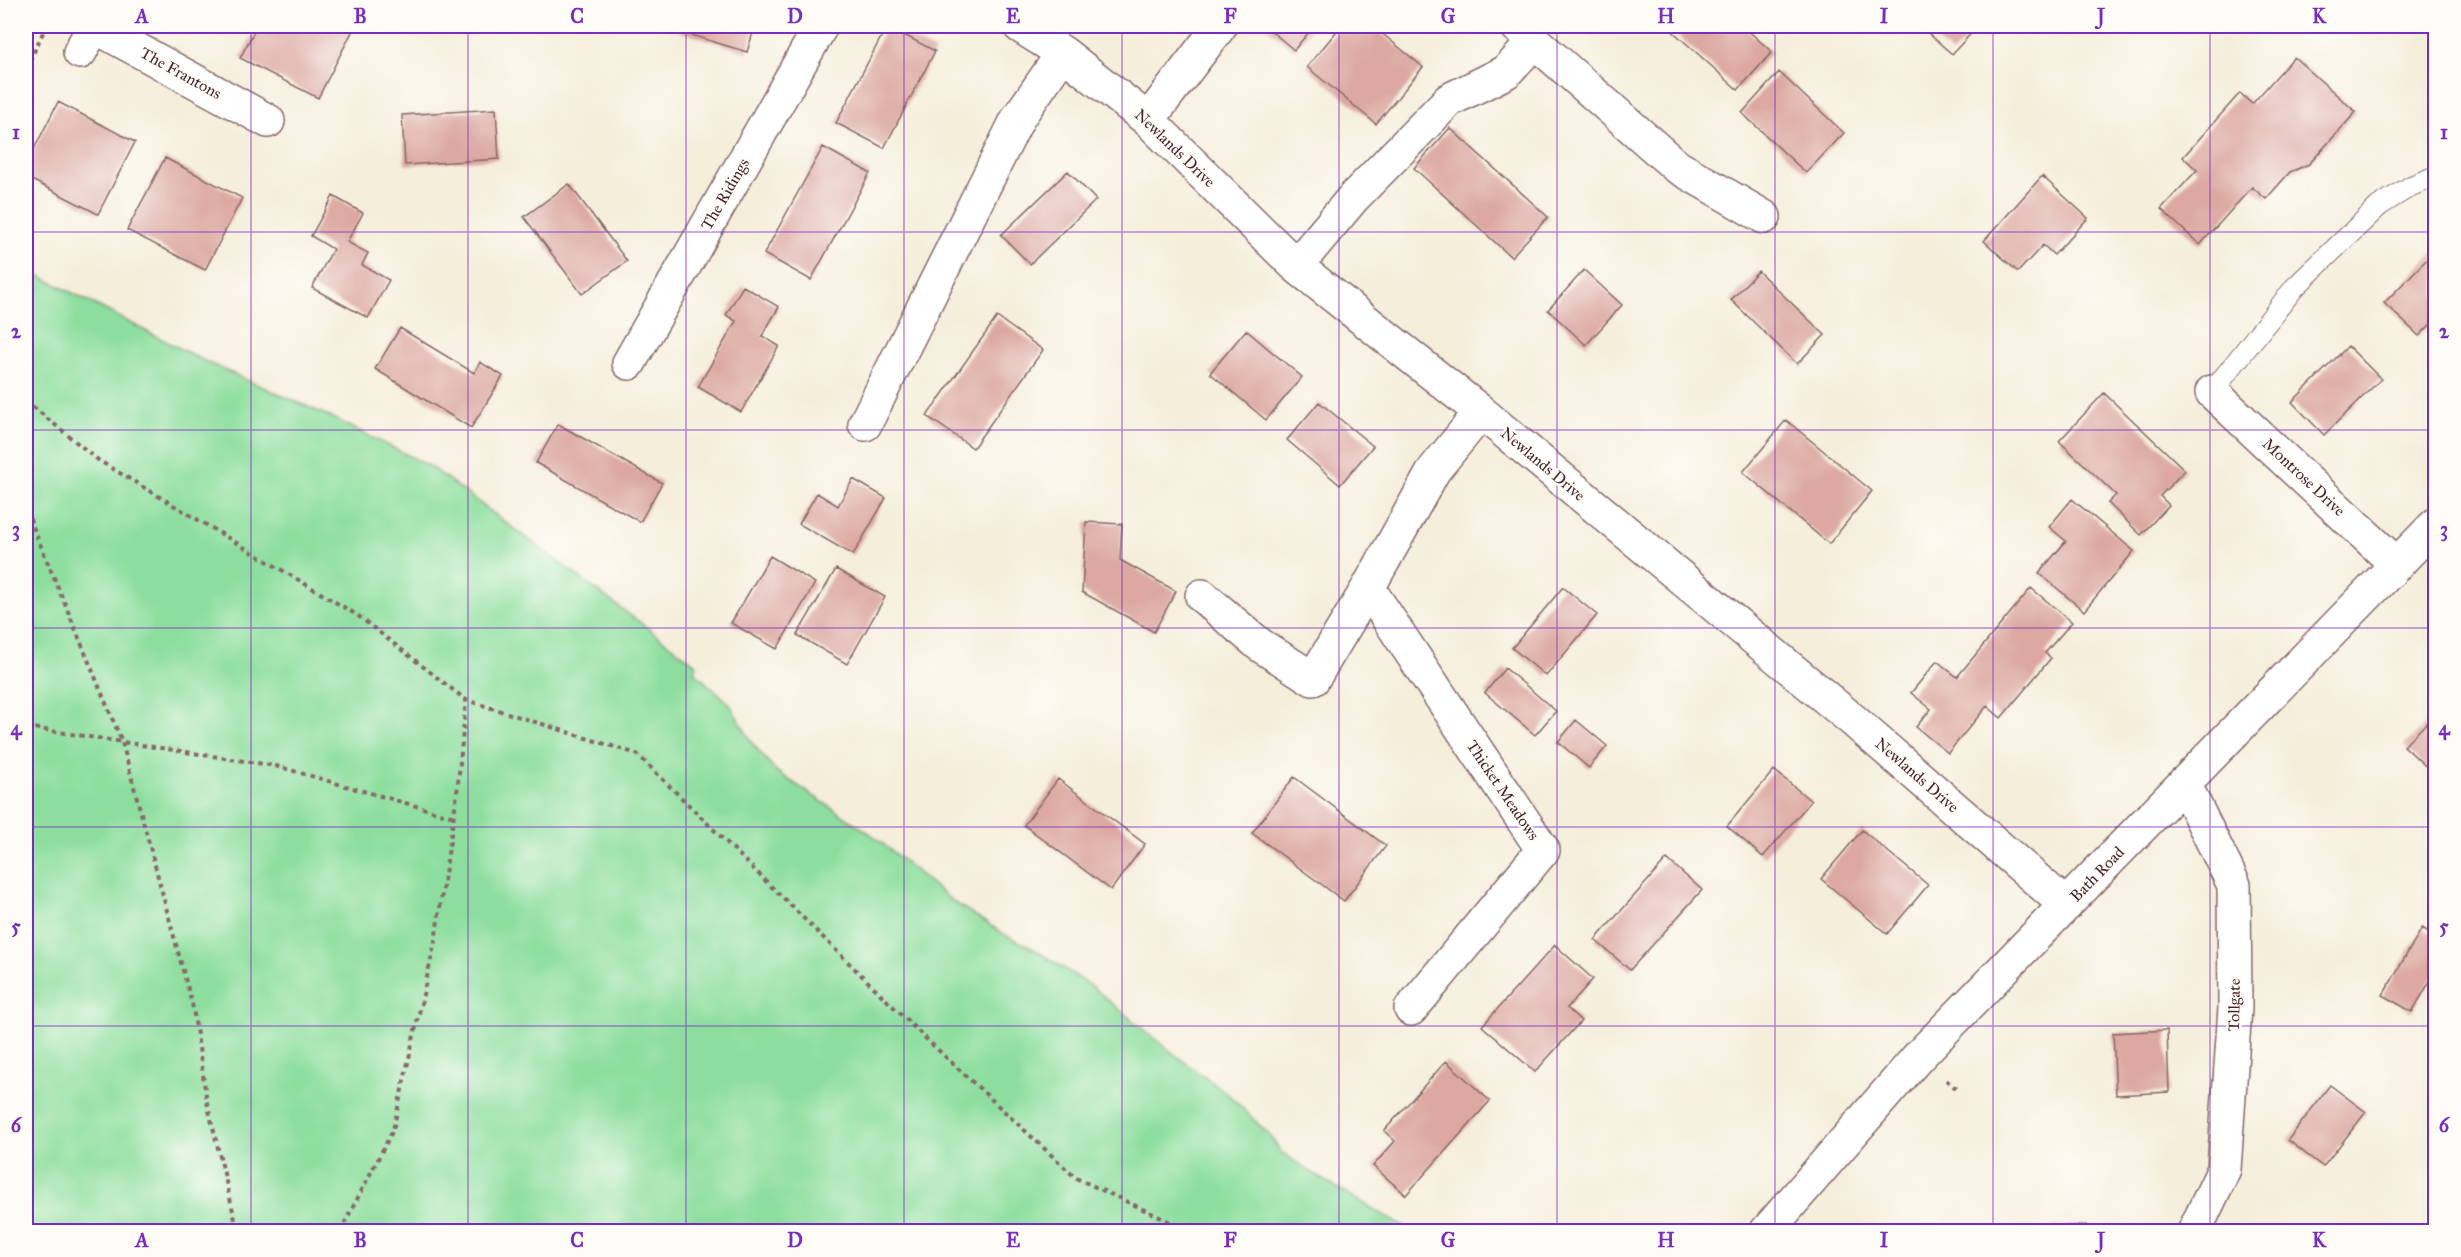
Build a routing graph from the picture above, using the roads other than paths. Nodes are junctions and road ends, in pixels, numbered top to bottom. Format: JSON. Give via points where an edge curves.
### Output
{"nodes":[{"id":1,"x":821,"y":26,"type":"edge"},
{"id":2,"x":1020,"y":26,"type":"edge"},
{"id":3,"x":1220,"y":26,"type":"edge"},
{"id":4,"x":1526,"y":33,"type":"edge"},
{"id":5,"x":90,"y":34,"type":"edge"},
{"id":6,"x":1063,"y":53,"type":"junction"},
{"id":7,"x":1148,"y":120,"type":"junction"},
{"id":8,"x":268,"y":121,"type":"dead end"},
{"id":9,"x":2436,"y":176,"type":"edge"},
{"id":10,"x":1764,"y":217,"type":"dead end"},
{"id":11,"x":1296,"y":266,"type":"junction"},
{"id":12,"x":629,"y":363,"type":"dead end"},
{"id":13,"x":2212,"y":392,"type":"joint"},
{"id":14,"x":1481,"y":412,"type":"junction"},
{"id":15,"x":865,"y":424,"type":"dead end"},
{"id":16,"x":2436,"y":524,"type":"edge"},
{"id":17,"x":2395,"y":563,"type":"junction"},
{"id":18,"x":1368,"y":588,"type":"junction"},
{"id":19,"x":1202,"y":596,"type":"dead end"},
{"id":20,"x":2184,"y":783,"type":"junction"},
{"id":21,"x":2066,"y":905,"type":"junction"},
{"id":22,"x":1411,"y":1009,"type":"dead end"},
{"id":23,"x":1766,"y":1232,"type":"edge"},
{"id":24,"x":2194,"y":1232,"type":"edge"}],
"edges":[{"from":1,"to":12,"type":"street","name":"The Ridings"},
{"from":2,"to":6,"type":"street","name":"Newlands Drive"},
{"from":3,"to":7,"type":"street"},
{"from":4,"to":10,"type":"street","via":[[1676,166]]},
{"from":4,"to":11,"type":"street","via":[[1506,72],[1449,100],[1353,198]]},
{"from":5,"to":8,"type":"street","name":"The Frantons"},
{"from":6,"to":7,"type":"street","name":"Newlands Drive"},
{"from":6,"to":15,"type":"street","via":[[1018,118]]},
{"from":7,"to":11,"type":"street","name":"Newlands Drive"},
{"from":9,"to":13,"type":"lane","via":[[2379,206],[2295,287]]},
{"from":11,"to":14,"type":"street","name":"Newlands Drive"},
{"from":13,"to":17,"type":"street","name":"Montrose Drive"},
{"from":14,"to":18,"type":"street","via":[[1434,470]]},
{"from":14,"to":21,"type":"street","name":"Newlands Drive","via":[[1854,721]]},
{"from":16,"to":17,"type":"street","name":"Bath Road"},
{"from":17,"to":20,"type":"street","name":"Bath Road"},
{"from":18,"to":19,"type":"street","via":[[1313,679],[1260,645]]},
{"from":18,"to":22,"type":"street","name":"Thicket Meadows","via":[[1543,850]]},
{"from":20,"to":21,"type":"street","name":"Bath Road"},
{"from":20,"to":24,"type":"street","name":"Tollgate","via":[[2234,885],[2235,1008],[2224,1169]]},
{"from":21,"to":23,"type":"street","name":"Bath Road","via":[[1918,1058]]}]}
